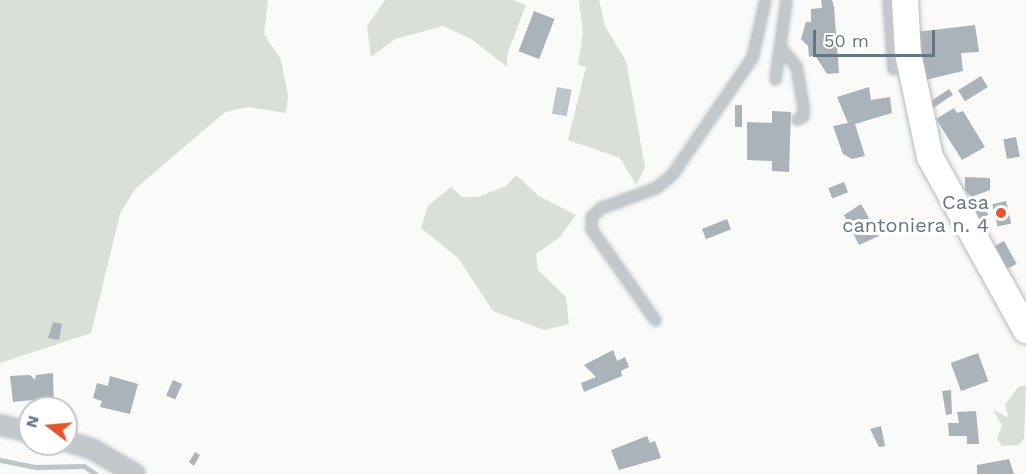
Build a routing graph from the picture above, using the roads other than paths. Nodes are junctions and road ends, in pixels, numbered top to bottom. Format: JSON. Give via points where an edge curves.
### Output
{"nodes":[{"id":1,"x":765,"y":0,"type":"edge"},
{"id":2,"x":786,"y":0,"type":"edge"},
{"id":3,"x":888,"y":0,"type":"edge"},
{"id":4,"x":905,"y":0,"type":"edge"},
{"id":5,"x":780,"y":47,"type":"junction"},
{"id":6,"x":893,"y":69,"type":"dead end"},
{"id":7,"x":775,"y":79,"type":"dead end"},
{"id":8,"x":797,"y":119,"type":"dead end"},
{"id":9,"x":655,"y":320,"type":"dead end"},
{"id":10,"x":1026,"y":330,"type":"edge"},
{"id":11,"x":0,"y":425,"type":"edge"},
{"id":12,"x":18,"y":429,"type":"edge"},
{"id":13,"x":78,"y":444,"type":"edge"},
{"id":14,"x":135,"y":474,"type":"edge"}],
"edges":[{"from":1,"to":9,"type":"lane","via":[[752,57],[672,174],[655,188],[600,208],[591,217],[591,229]]},
{"from":2,"to":5,"type":"lane"},
{"from":3,"to":6,"type":"lane"},
{"from":4,"to":10,"type":"main road","via":[[908,53],[930,157]]},
{"from":5,"to":7,"type":"lane"},
{"from":5,"to":8,"type":"lane","via":[[796,66],[803,106],[802,116]]},
{"from":11,"to":12,"type":"street"},
{"from":13,"to":14,"type":"street","via":[[92,448]]}]}
